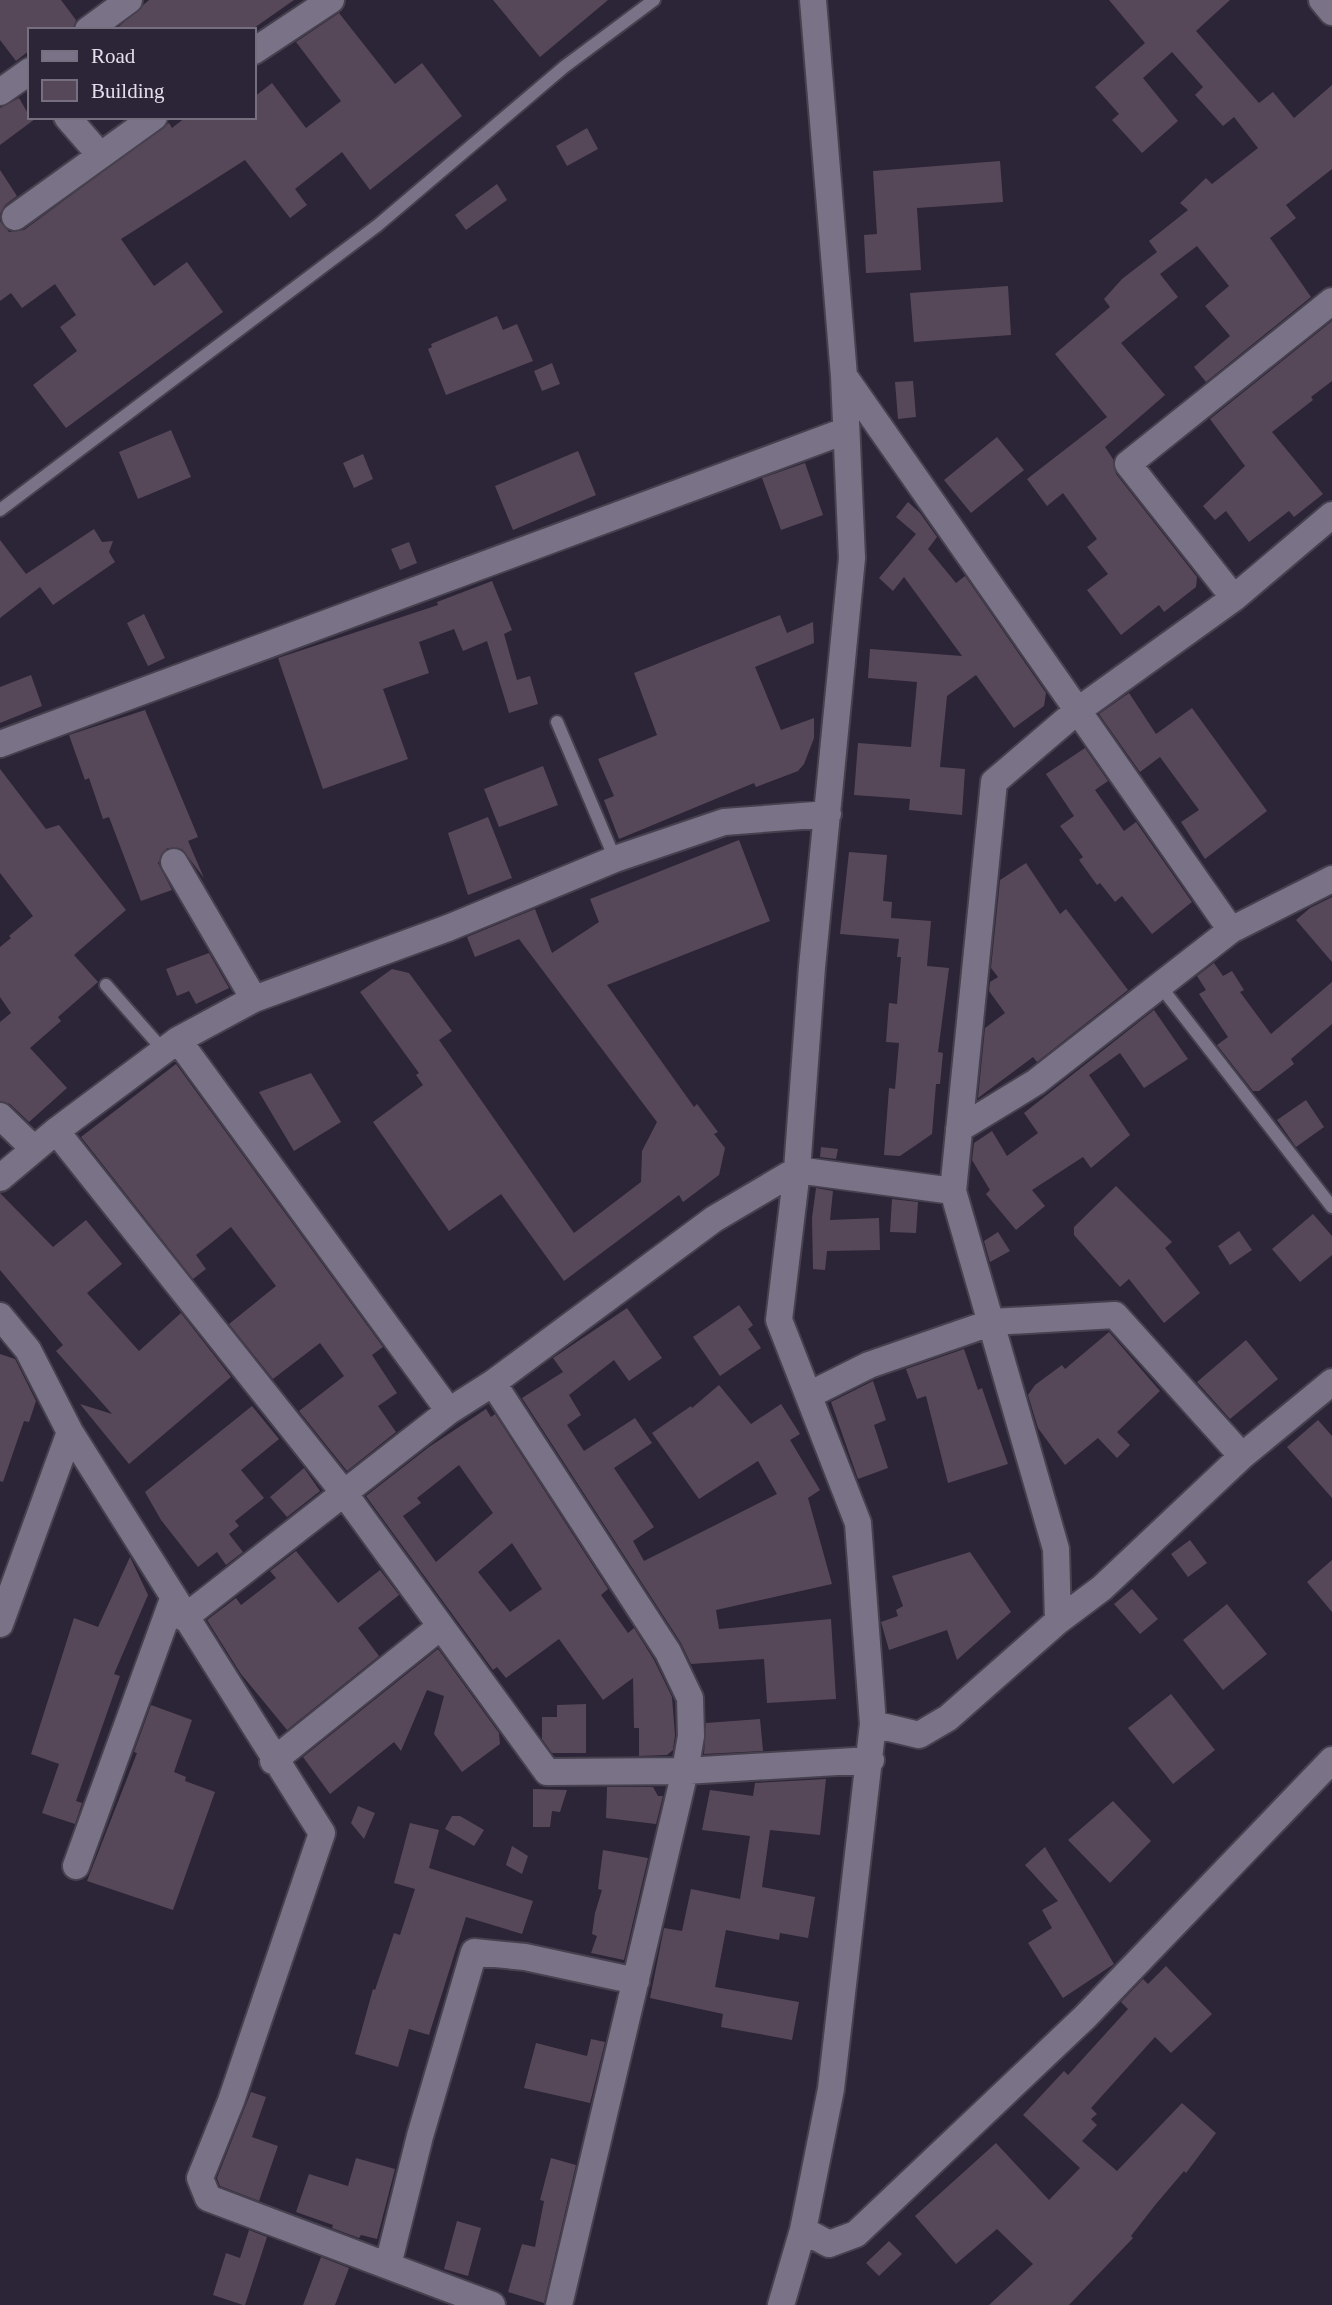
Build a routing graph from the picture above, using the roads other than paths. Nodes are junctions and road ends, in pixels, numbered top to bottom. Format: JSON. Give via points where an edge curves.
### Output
{"nodes":[{"id":1,"x":130,"y":0,"type":"edge"},
{"id":2,"x":331,"y":0,"type":"edge"},
{"id":3,"x":654,"y":0,"type":"edge"},
{"id":4,"x":813,"y":0,"type":"edge"},
{"id":5,"x":1322,"y":0,"type":"edge"},
{"id":6,"x":1332,"y":12,"type":"edge"},
{"id":7,"x":91,"y":28,"type":"edge"},
{"id":8,"x":256,"y":50,"type":"edge"},
{"id":9,"x":28,"y":74,"type":"edge"},
{"id":10,"x":0,"y":92,"type":"edge"},
{"id":11,"x":69,"y":119,"type":"edge"},
{"id":12,"x":151,"y":119,"type":"edge"},
{"id":13,"x":100,"y":155,"type":"junction"},
{"id":14,"x":15,"y":217,"type":"dead end"},
{"id":15,"x":1332,"y":301,"type":"edge"},
{"id":16,"x":844,"y":376,"type":"junction"},
{"id":17,"x":845,"y":431,"type":"junction"},
{"id":18,"x":0,"y":510,"type":"edge"},
{"id":19,"x":1332,"y":515,"type":"edge"},
{"id":20,"x":1234,"y":598,"type":"junction"},
{"id":21,"x":1077,"y":711,"type":"junction"},
{"id":22,"x":557,"y":722,"type":"dead end"},
{"id":23,"x":0,"y":744,"type":"edge"},
{"id":24,"x":828,"y":814,"type":"junction"},
{"id":25,"x":615,"y":859,"type":"junction"},
{"id":26,"x":174,"y":862,"type":"dead end"},
{"id":27,"x":1332,"y":879,"type":"edge"},
{"id":28,"x":1231,"y":930,"type":"junction"},
{"id":29,"x":106,"y":985,"type":"dead end"},
{"id":30,"x":1161,"y":987,"type":"junction"},
{"id":31,"x":254,"y":999,"type":"junction"},
{"id":32,"x":171,"y":1046,"type":"junction"},
{"id":33,"x":0,"y":1116,"type":"edge"},
{"id":34,"x":959,"y":1129,"type":"junction"},
{"id":35,"x":56,"y":1131,"type":"junction"},
{"id":36,"x":34,"y":1149,"type":"junction"},
{"id":37,"x":797,"y":1170,"type":"junction"},
{"id":38,"x":0,"y":1178,"type":"edge"},
{"id":39,"x":953,"y":1191,"type":"junction"},
{"id":40,"x":1332,"y":1207,"type":"edge"},
{"id":41,"x":0,"y":1316,"type":"edge"},
{"id":42,"x":993,"y":1322,"type":"junction"},
{"id":43,"x":1332,"y":1382,"type":"edge"},
{"id":44,"x":494,"y":1383,"type":"junction"},
{"id":45,"x":809,"y":1395,"type":"junction"},
{"id":46,"x":449,"y":1411,"type":"junction"},
{"id":47,"x":70,"y":1432,"type":"junction"},
{"id":48,"x":1242,"y":1456,"type":"junction"},
{"id":49,"x":344,"y":1493,"type":"junction"},
{"id":50,"x":178,"y":1608,"type":"junction"},
{"id":51,"x":1058,"y":1621,"type":"junction"},
{"id":52,"x":0,"y":1624,"type":"edge"},
{"id":53,"x":440,"y":1627,"type":"junction"},
{"id":54,"x":873,"y":1724,"type":"junction"},
{"id":55,"x":871,"y":1760,"type":"junction"},
{"id":56,"x":1332,"y":1760,"type":"edge"},
{"id":57,"x":273,"y":1761,"type":"junction"},
{"id":58,"x":685,"y":1771,"type":"junction"},
{"id":59,"x":76,"y":1866,"type":"dead end"},
{"id":60,"x":636,"y":1981,"type":"junction"},
{"id":61,"x":803,"y":2230,"type":"junction"},
{"id":62,"x":388,"y":2265,"type":"junction"},
{"id":63,"x":492,"y":2305,"type":"edge"},
{"id":64,"x":559,"y":2305,"type":"edge"},
{"id":65,"x":781,"y":2305,"type":"edge"}],
"edges":[{"from":1,"to":7,"type":"street"},
{"from":2,"to":8,"type":"street"},
{"from":3,"to":18,"type":"lane","via":[[564,67],[378,225]]},
{"from":4,"to":16,"type":"street"},
{"from":5,"to":6,"type":"street"},
{"from":9,"to":10,"type":"street"},
{"from":11,"to":13,"type":"street"},
{"from":12,"to":13,"type":"street"},
{"from":13,"to":14,"type":"street"},
{"from":15,"to":20,"type":"street","via":[[1128,464]]},
{"from":16,"to":17,"type":"street"},
{"from":16,"to":21,"type":"street"},
{"from":17,"to":23,"type":"street"},
{"from":17,"to":24,"type":"street","via":[[852,558]]},
{"from":19,"to":20,"type":"street"},
{"from":20,"to":21,"type":"street"},
{"from":21,"to":28,"type":"street"},
{"from":21,"to":34,"type":"street","via":[[994,782]]},
{"from":22,"to":25,"type":"lane"},
{"from":24,"to":25,"type":"street","via":[[724,822]]},
{"from":24,"to":37,"type":"street"},
{"from":25,"to":31,"type":"street","via":[[448,928]]},
{"from":26,"to":31,"type":"street"},
{"from":27,"to":28,"type":"street"},
{"from":28,"to":30,"type":"street"},
{"from":29,"to":32,"type":"lane"},
{"from":30,"to":34,"type":"street","via":[[1036,1082]]},
{"from":30,"to":40,"type":"lane"},
{"from":31,"to":32,"type":"street"},
{"from":32,"to":35,"type":"street"},
{"from":32,"to":46,"type":"street"},
{"from":33,"to":36,"type":"street"},
{"from":34,"to":39,"type":"street"},
{"from":35,"to":36,"type":"street"},
{"from":35,"to":49,"type":"street"},
{"from":36,"to":38,"type":"street"},
{"from":37,"to":39,"type":"street"},
{"from":37,"to":44,"type":"street","via":[[714,1219]]},
{"from":37,"to":45,"type":"street","via":[[779,1320]]},
{"from":39,"to":42,"type":"street"},
{"from":41,"to":47,"type":"street","via":[[28,1350]]},
{"from":42,"to":45,"type":"street","via":[[869,1365]]},
{"from":42,"to":48,"type":"street","via":[[1115,1315]]},
{"from":42,"to":51,"type":"street","via":[[1056,1549]]},
{"from":43,"to":48,"type":"street"},
{"from":44,"to":46,"type":"street"},
{"from":44,"to":58,"type":"street","via":[[667,1652],[690,1698],[691,1736]]},
{"from":45,"to":54,"type":"street","via":[[858,1523]]},
{"from":46,"to":49,"type":"street"},
{"from":47,"to":50,"type":"street"},
{"from":47,"to":52,"type":"street"},
{"from":48,"to":51,"type":"street","via":[[1102,1588]]},
{"from":49,"to":50,"type":"street"},
{"from":49,"to":53,"type":"street"},
{"from":50,"to":57,"type":"street"},
{"from":50,"to":59,"type":"street"},
{"from":51,"to":54,"type":"street","via":[[948,1718],[919,1735]]},
{"from":53,"to":57,"type":"street"},
{"from":53,"to":58,"type":"street","via":[[547,1772]]},
{"from":54,"to":55,"type":"street"},
{"from":55,"to":58,"type":"street"},
{"from":55,"to":61,"type":"street","via":[[831,2089]]},
{"from":56,"to":61,"type":"street","via":[[1085,2017],[856,2234],[829,2244]]},
{"from":57,"to":62,"type":"street","via":[[322,1833],[231,2101],[200,2178],[208,2198]]},
{"from":58,"to":60,"type":"street"},
{"from":60,"to":62,"type":"street","via":[[525,1956],[474,1952]]},
{"from":60,"to":64,"type":"street"},
{"from":61,"to":65,"type":"street"},
{"from":62,"to":63,"type":"street"}]}
